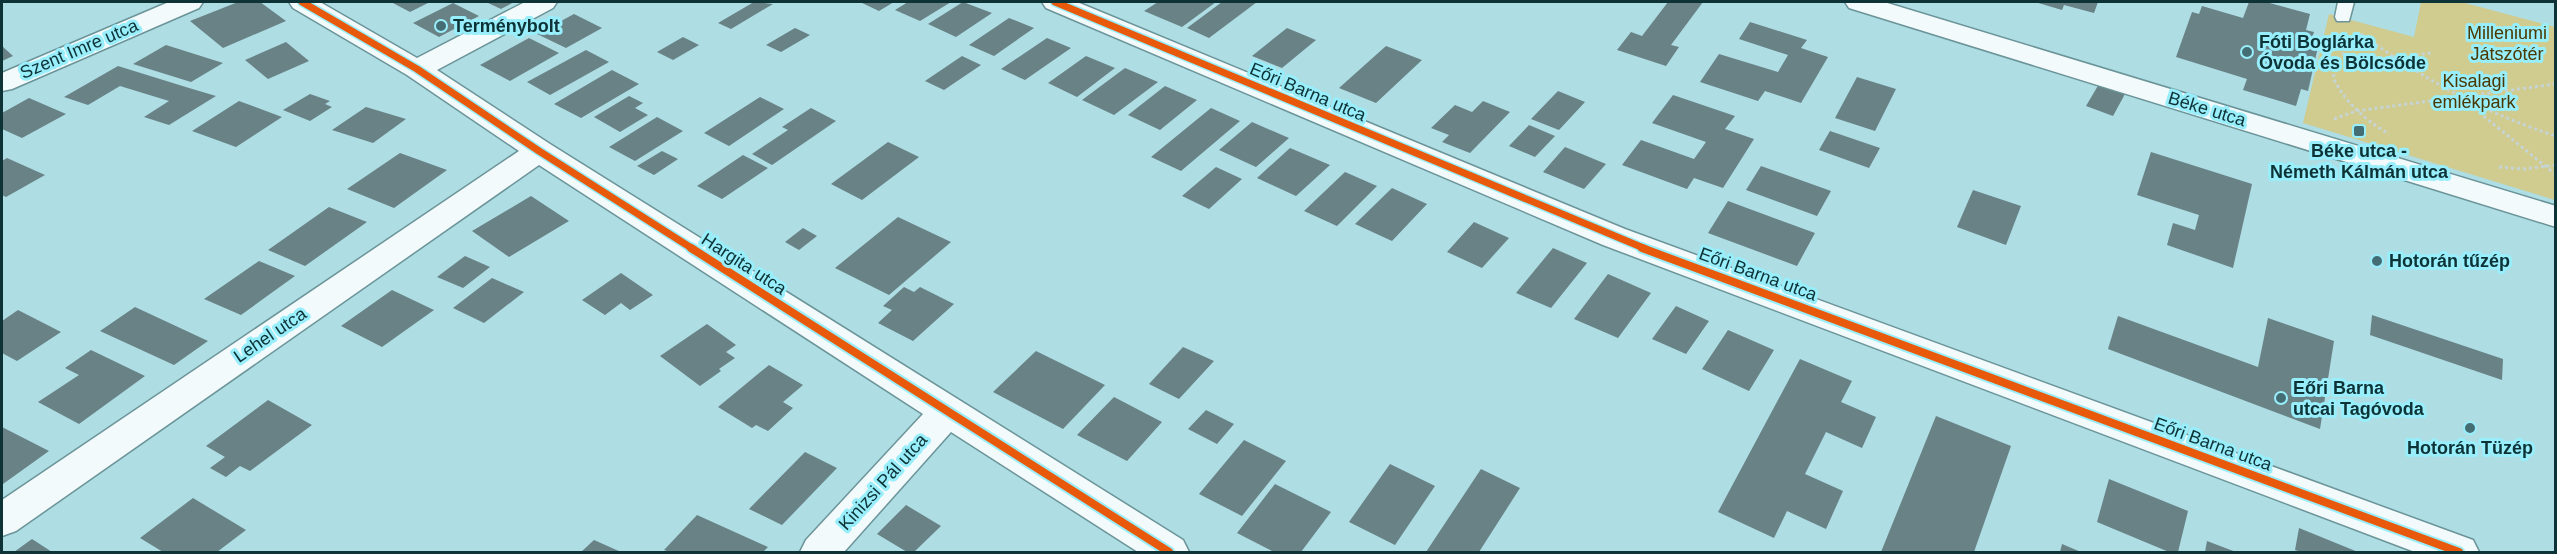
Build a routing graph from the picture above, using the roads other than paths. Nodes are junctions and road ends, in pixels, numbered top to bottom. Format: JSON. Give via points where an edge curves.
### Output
{"nodes":[{"id":1,"x":190,"y":2,"type":"edge"},
{"id":2,"x":302,"y":2,"type":"edge"},
{"id":3,"x":544,"y":2,"type":"edge"},
{"id":4,"x":1055,"y":2,"type":"edge"},
{"id":5,"x":1858,"y":2,"type":"edge"},
{"id":6,"x":417,"y":69,"type":"junction"},
{"id":7,"x":2,"y":82,"type":"edge"},
{"id":8,"x":539,"y":151,"type":"junction"},
{"id":9,"x":2556,"y":217,"type":"edge"},
{"id":10,"x":947,"y":412,"type":"junction"},
{"id":11,"x":2,"y":520,"type":"edge"},
{"id":12,"x":820,"y":552,"type":"edge"},
{"id":13,"x":1169,"y":552,"type":"edge"},
{"id":14,"x":2459,"y":552,"type":"edge"}],
"edges":[{"from":1,"to":7,"type":"street","name":"Szent Imre utca"},
{"from":2,"to":6,"type":"street","name":"Hargita utca"},
{"from":3,"to":6,"type":"street"},
{"from":4,"to":14,"type":"street","name":"Eőri Barna utca","via":[[1614,237]]},
{"from":5,"to":9,"type":"street","name":"Béke utca"},
{"from":6,"to":8,"type":"street","name":"Hargita utca"},
{"from":8,"to":10,"type":"street","name":"Hargita utca"},
{"from":8,"to":11,"type":"street","name":"Lehel utca"},
{"from":10,"to":12,"type":"street","name":"Kinizsi Pál utca"},
{"from":10,"to":13,"type":"street","name":"Hargita utca"}]}
